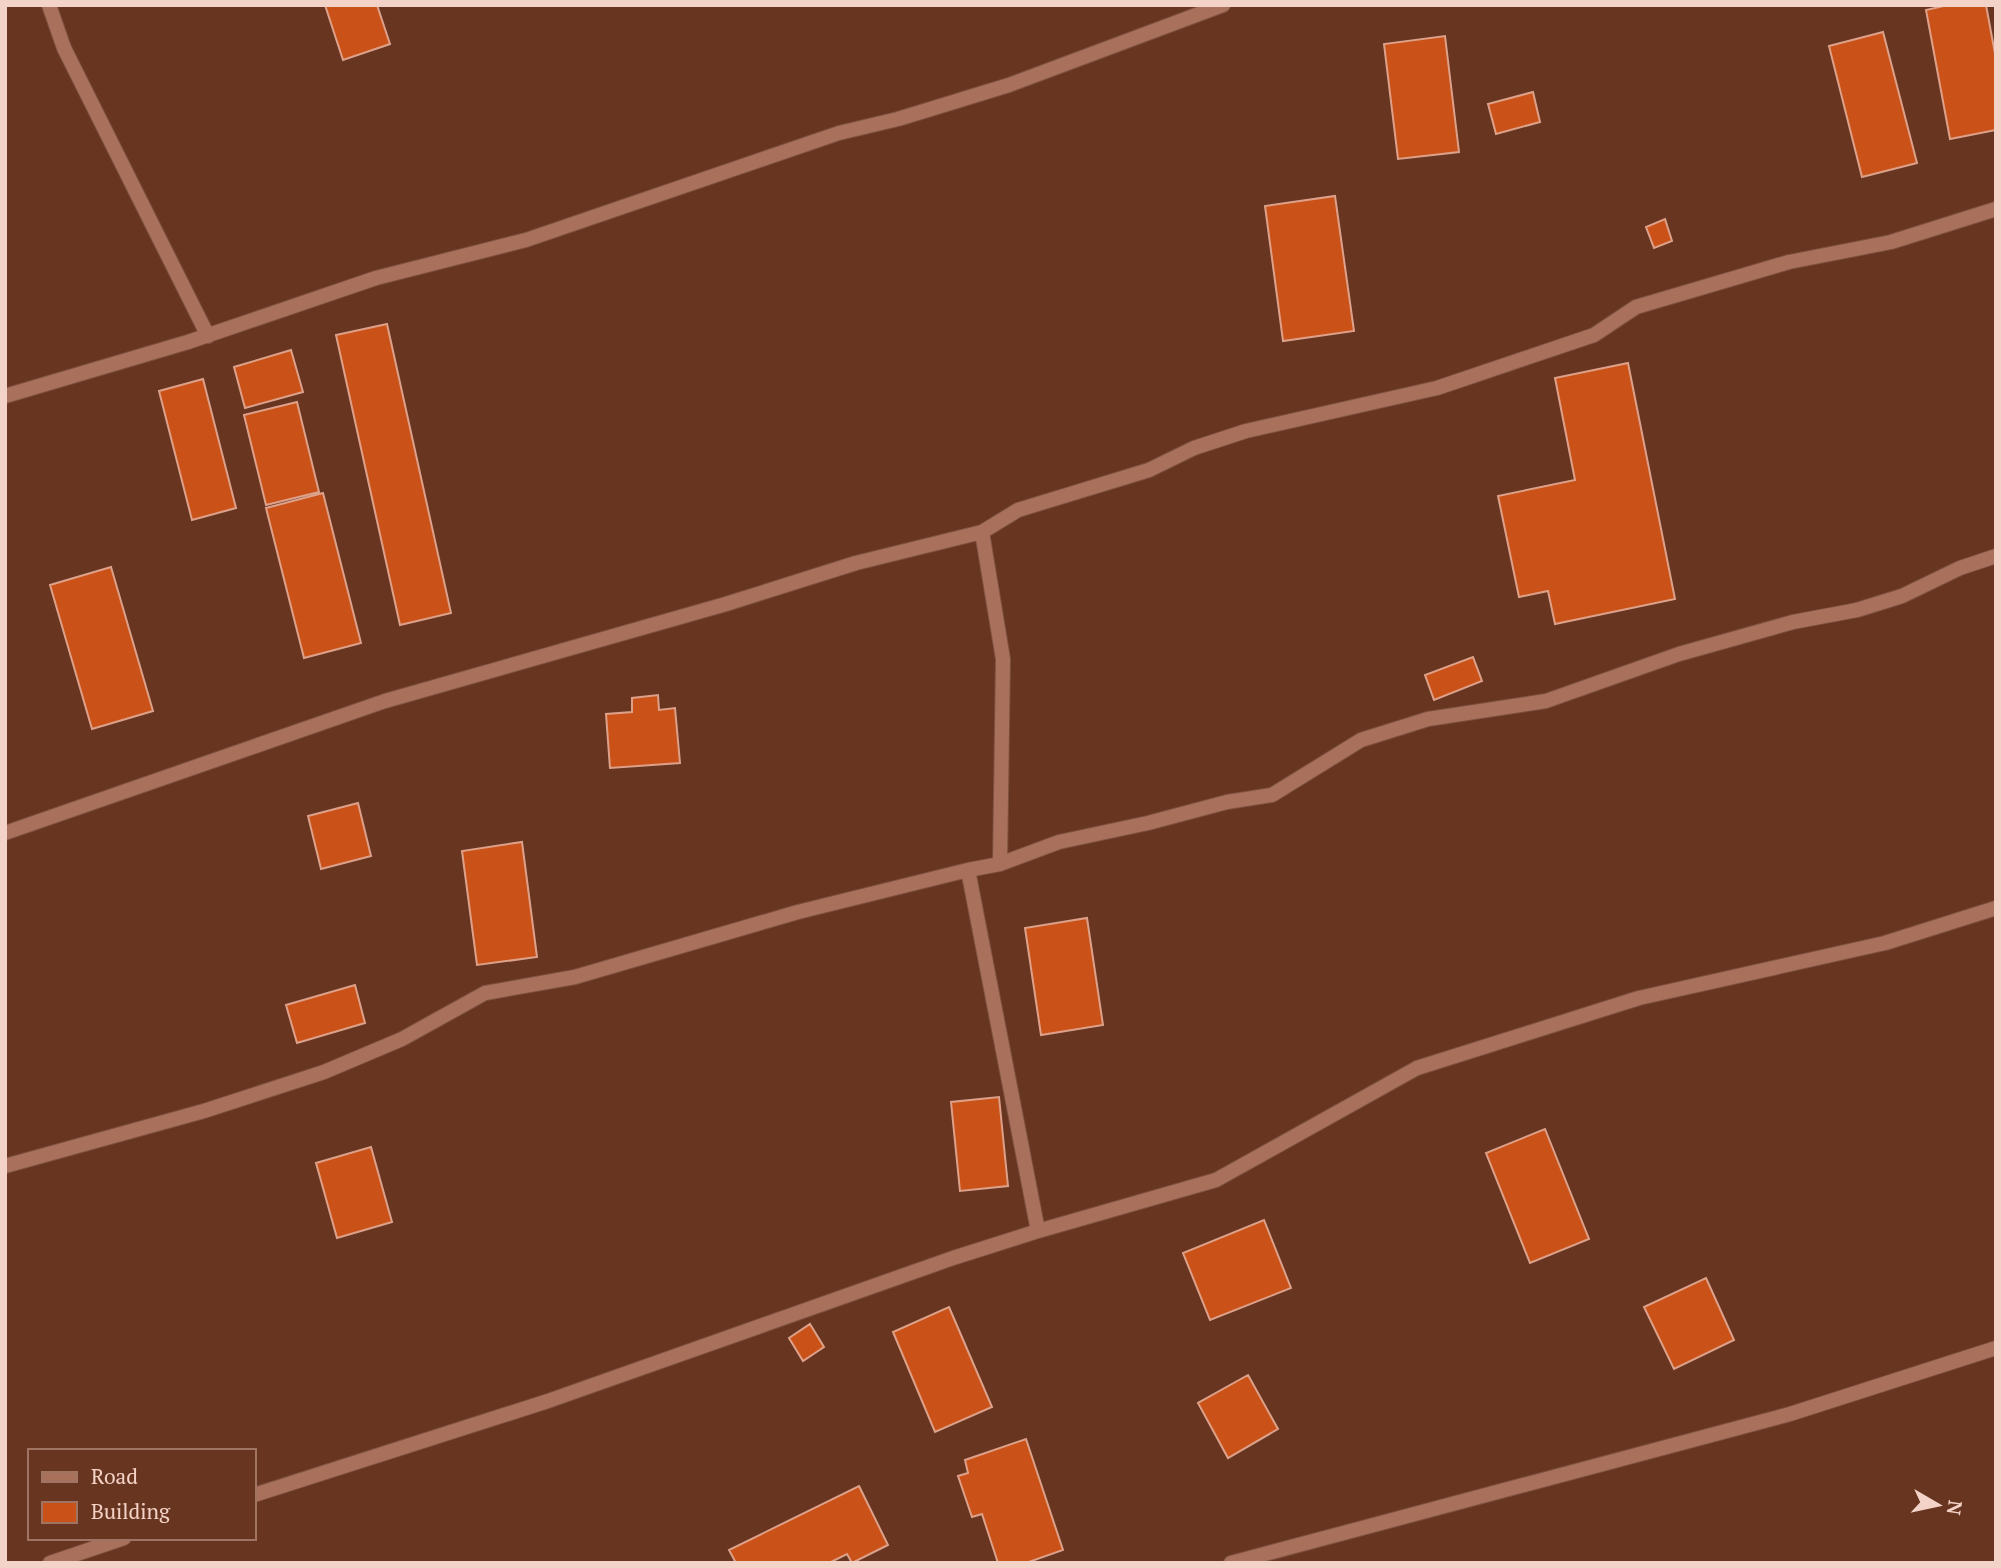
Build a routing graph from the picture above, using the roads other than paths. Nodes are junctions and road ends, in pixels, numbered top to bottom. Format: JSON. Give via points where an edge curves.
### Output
{"nodes":[{"id":1,"x":49,"y":5,"type":"edge"},
{"id":2,"x":1223,"y":5,"type":"edge"},
{"id":3,"x":1996,"y":209,"type":"edge"},
{"id":4,"x":208,"y":336,"type":"junction"},
{"id":5,"x":5,"y":396,"type":"edge"},
{"id":6,"x":982,"y":532,"type":"junction"},
{"id":7,"x":1996,"y":556,"type":"edge"},
{"id":8,"x":5,"y":833,"type":"edge"},
{"id":9,"x":1000,"y":864,"type":"junction"},
{"id":10,"x":968,"y":870,"type":"junction"},
{"id":11,"x":1996,"y":908,"type":"edge"},
{"id":12,"x":5,"y":1166,"type":"edge"},
{"id":13,"x":1038,"y":1231,"type":"junction"},
{"id":14,"x":1996,"y":1348,"type":"edge"},
{"id":15,"x":256,"y":1494,"type":"edge"},
{"id":16,"x":118,"y":1540,"type":"edge"},
{"id":17,"x":50,"y":1563,"type":"edge"},
{"id":18,"x":1231,"y":1563,"type":"edge"}],
"edges":[{"from":1,"to":4,"type":"street","via":[[64,48]]},
{"from":2,"to":4,"type":"street","via":[[1009,85],[839,133],[526,240],[376,278]]},
{"from":3,"to":6,"type":"street","via":[[1891,242],[1788,262],[1636,307],[1594,335],[1437,388],[1247,431],[1194,448],[1149,470],[1018,510]]},
{"from":4,"to":5,"type":"street"},
{"from":6,"to":8,"type":"street","via":[[856,563],[385,701]]},
{"from":6,"to":9,"type":"street","via":[[1003,659]]},
{"from":7,"to":9,"type":"street","via":[[1902,596],[1679,654],[1546,701],[1428,719],[1362,740],[1272,795],[1059,842]]},
{"from":9,"to":10,"type":"street"},
{"from":10,"to":12,"type":"street","via":[[798,912],[575,977],[485,993],[402,1039],[324,1072]]},
{"from":10,"to":13,"type":"street"},
{"from":11,"to":13,"type":"street","via":[[1885,943],[1639,998],[1416,1068],[1216,1180]]},
{"from":13,"to":15,"type":"street","via":[[548,1401]]},
{"from":14,"to":18,"type":"street","via":[[1790,1414]]},
{"from":16,"to":17,"type":"street"}]}
